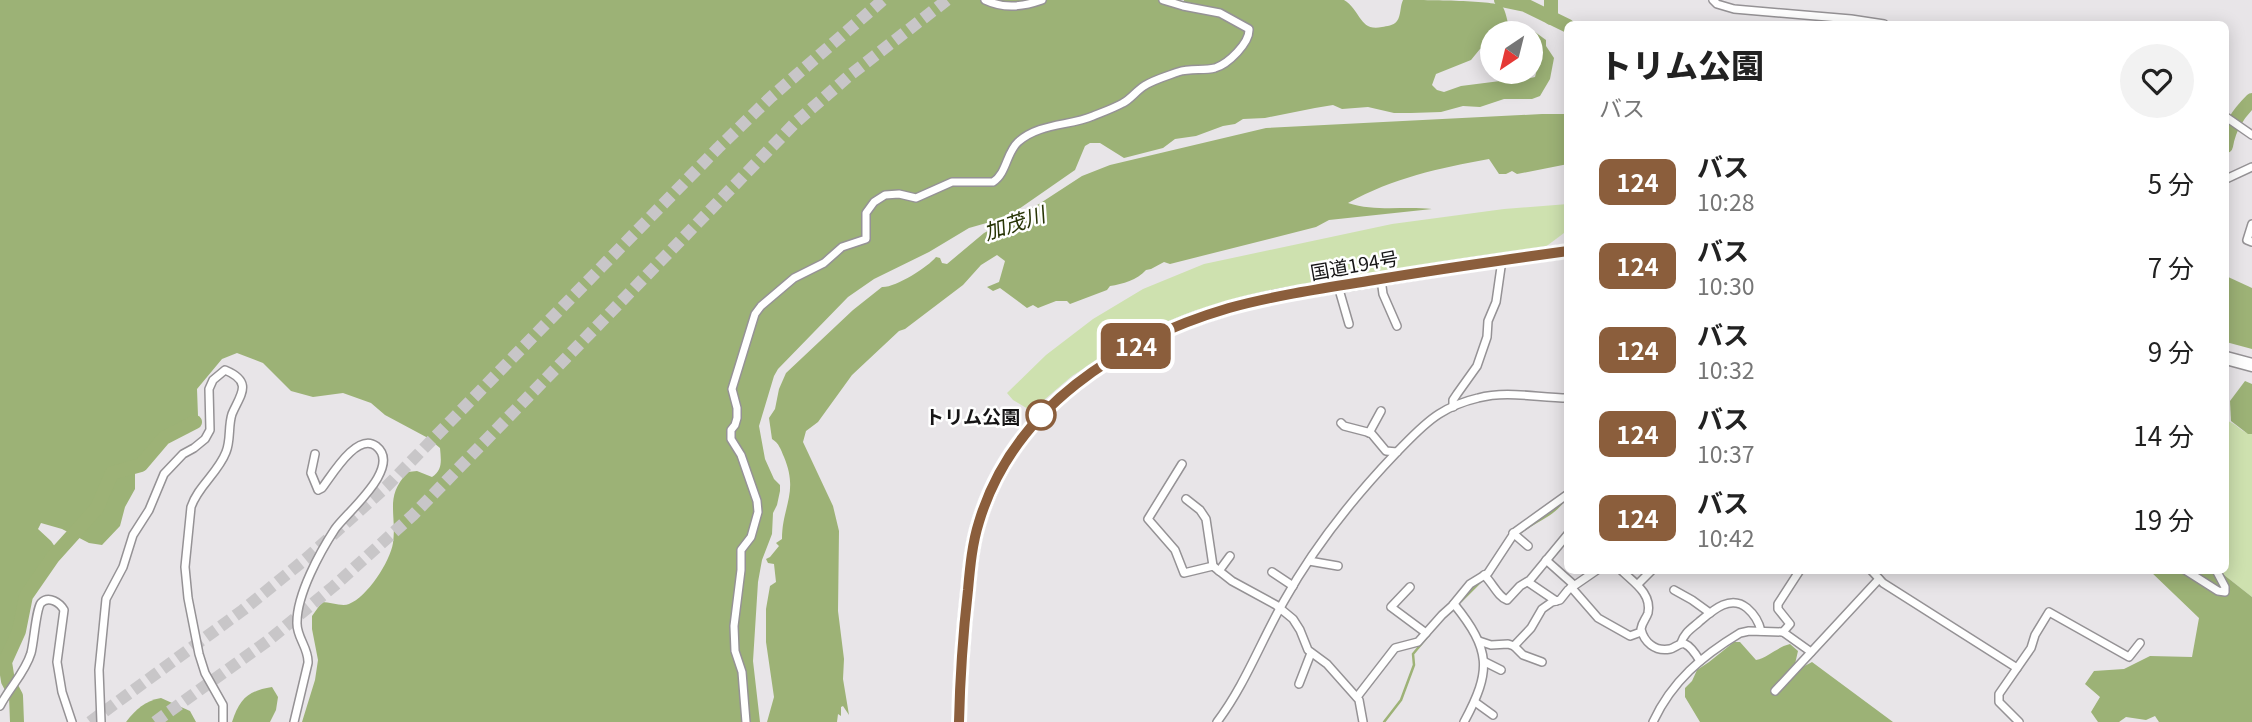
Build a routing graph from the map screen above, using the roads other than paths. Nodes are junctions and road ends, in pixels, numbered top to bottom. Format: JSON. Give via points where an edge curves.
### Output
{"nodes":[{"id":1,"x":985,"y":0,"type":"edge"},
{"id":2,"x":1042,"y":0,"type":"edge"},
{"id":3,"x":1163,"y":0,"type":"edge"},
{"id":4,"x":1713,"y":0,"type":"edge"},
{"id":5,"x":1864,"y":21,"type":"edge"},
{"id":6,"x":2229,"y":120,"type":"edge"},
{"id":7,"x":2252,"y":135,"type":"edge"},
{"id":8,"x":2252,"y":167,"type":"edge"},
{"id":9,"x":2229,"y":177,"type":"edge"},
{"id":10,"x":2252,"y":224,"type":"edge"},
{"id":11,"x":2252,"y":242,"type":"edge"},
{"id":12,"x":1564,"y":252,"type":"edge"},
{"id":13,"x":1502,"y":260,"type":"junction"},
{"id":14,"x":1381,"y":279,"type":"junction"},
{"id":15,"x":1338,"y":286,"type":"junction"},
{"id":16,"x":1349,"y":324,"type":"dead end"},
{"id":17,"x":1397,"y":326,"type":"dead end"},
{"id":18,"x":2229,"y":359,"type":"edge"},
{"id":19,"x":2252,"y":365,"type":"edge"},
{"id":20,"x":1564,"y":398,"type":"edge"},
{"id":21,"x":1453,"y":407,"type":"junction"},
{"id":22,"x":1381,"y":411,"type":"dead end"},
{"id":23,"x":1341,"y":423,"type":"dead end"},
{"id":24,"x":1368,"y":433,"type":"junction"},
{"id":25,"x":1397,"y":452,"type":"junction"},
{"id":26,"x":315,"y":454,"type":"dead end"},
{"id":27,"x":1182,"y":464,"type":"dead end"},
{"id":28,"x":1564,"y":497,"type":"edge"},
{"id":29,"x":1186,"y":499,"type":"dead end"},
{"id":30,"x":1513,"y":533,"type":"junction"},
{"id":31,"x":1564,"y":539,"type":"edge"},
{"id":32,"x":1528,"y":546,"type":"dead end"},
{"id":33,"x":1230,"y":556,"type":"dead end"},
{"id":34,"x":1546,"y":560,"type":"junction"},
{"id":35,"x":1309,"y":561,"type":"junction"},
{"id":36,"x":1338,"y":566,"type":"dead end"},
{"id":37,"x":1216,"y":569,"type":"junction"},
{"id":38,"x":1272,"y":572,"type":"dead end"},
{"id":39,"x":1591,"y":574,"type":"edge"},
{"id":40,"x":1626,"y":574,"type":"edge"},
{"id":41,"x":1648,"y":574,"type":"edge"},
{"id":42,"x":1797,"y":574,"type":"edge"},
{"id":43,"x":1876,"y":574,"type":"edge"},
{"id":44,"x":2191,"y":574,"type":"edge"},
{"id":45,"x":2218,"y":574,"type":"edge"},
{"id":46,"x":1484,"y":575,"type":"junction"},
{"id":47,"x":1528,"y":582,"type":"junction"},
{"id":48,"x":1638,"y":584,"type":"junction"},
{"id":49,"x":1293,"y":586,"type":"junction"},
{"id":50,"x":1572,"y":586,"type":"junction"},
{"id":51,"x":1410,"y":587,"type":"dead end"},
{"id":52,"x":1674,"y":590,"type":"dead end"},
{"id":53,"x":1501,"y":598,"type":"junction"},
{"id":54,"x":1556,"y":601,"type":"junction"},
{"id":55,"x":1454,"y":604,"type":"junction"},
{"id":56,"x":1496,"y":608,"type":"dead end"},
{"id":57,"x":1280,"y":609,"type":"junction"},
{"id":58,"x":1710,"y":613,"type":"junction"},
{"id":59,"x":1761,"y":631,"type":"junction"},
{"id":60,"x":1642,"y":632,"type":"junction"},
{"id":61,"x":1783,"y":632,"type":"junction"},
{"id":62,"x":1426,"y":633,"type":"junction"},
{"id":63,"x":1479,"y":641,"type":"junction"},
{"id":64,"x":1681,"y":643,"type":"junction"},
{"id":65,"x":2140,"y":643,"type":"dead end"},
{"id":66,"x":1514,"y":646,"type":"junction"},
{"id":67,"x":1811,"y":652,"type":"junction"},
{"id":68,"x":1311,"y":653,"type":"junction"},
{"id":69,"x":1700,"y":661,"type":"junction"},
{"id":70,"x":1485,"y":662,"type":"junction"},
{"id":71,"x":1542,"y":662,"type":"dead end"},
{"id":72,"x":2017,"y":668,"type":"junction"},
{"id":73,"x":1502,"y":670,"type":"dead end"},
{"id":74,"x":1299,"y":684,"type":"dead end"},
{"id":75,"x":1775,"y":691,"type":"dead end"},
{"id":76,"x":1357,"y":697,"type":"junction"},
{"id":77,"x":1475,"y":702,"type":"junction"},
{"id":78,"x":0,"y":706,"type":"edge"},
{"id":79,"x":1493,"y":715,"type":"dead end"},
{"id":80,"x":72,"y":722,"type":"edge"},
{"id":81,"x":101,"y":722,"type":"edge"},
{"id":82,"x":223,"y":722,"type":"edge"},
{"id":83,"x":294,"y":722,"type":"edge"},
{"id":84,"x":746,"y":722,"type":"edge"},
{"id":85,"x":959,"y":722,"type":"edge"},
{"id":86,"x":1217,"y":722,"type":"edge"},
{"id":87,"x":1363,"y":722,"type":"edge"},
{"id":88,"x":1464,"y":722,"type":"edge"},
{"id":89,"x":1653,"y":722,"type":"edge"},
{"id":90,"x":2019,"y":722,"type":"edge"}],
"edges":[{"from":1,"to":2,"type":"street","via":[[1014,7]]},
{"from":3,"to":84,"type":"street","via":[[1220,13],[1249,29],[1249,34],[1220,66],[1179,72],[1148,83],[1125,102],[1092,117],[1026,137],[1009,153],[993,182],[952,182],[916,198],[885,195],[866,213],[866,239],[842,247],[824,263],[794,278],[755,314],[732,389],[737,418],[731,430],[758,512],[751,537],[741,550],[734,626]]},
{"from":4,"to":5,"type":"street","via":[[1734,9]]},
{"from":6,"to":7,"type":"street"},
{"from":8,"to":9,"type":"street"},
{"from":10,"to":11,"type":"street","via":[[2247,240]]},
{"from":12,"to":13,"type":"highway","name":"国道194号"},
{"from":13,"to":14,"type":"highway","name":"国道194号"},
{"from":13,"to":21,"type":"street","via":[[1487,337],[1477,366],[1453,400]]},
{"from":14,"to":15,"type":"highway","name":"国道194号"},
{"from":14,"to":17,"type":"street"},
{"from":15,"to":16,"type":"street"},
{"from":15,"to":85,"type":"highway","name":"国道194号","via":[[1231,307],[1166,331],[1077,381],[1044,412],[1010,455],[978,524],[964,625]]},
{"from":18,"to":19,"type":"highway"},
{"from":20,"to":21,"type":"street","via":[[1495,394]]},
{"from":21,"to":25,"type":"street","via":[[1427,422]]},
{"from":22,"to":24,"type":"street"},
{"from":23,"to":24,"type":"street"},
{"from":24,"to":25,"type":"street","via":[[1386,451]]},
{"from":25,"to":35,"type":"street","via":[[1359,493]]},
{"from":26,"to":83,"type":"street","via":[[311,473],[318,490],[353,450],[365,443],[379,448],[383,466],[372,488],[334,531],[304,589],[296,621],[309,656]]},
{"from":27,"to":37,"type":"street","via":[[1148,519],[1175,550],[1184,573]]},
{"from":28,"to":30,"type":"street"},
{"from":29,"to":37,"type":"street","via":[[1206,519]]},
{"from":30,"to":32,"type":"street"},
{"from":30,"to":46,"type":"street"},
{"from":31,"to":34,"type":"street"},
{"from":33,"to":37,"type":"street"},
{"from":34,"to":47,"type":"street"},
{"from":34,"to":50,"type":"street"},
{"from":35,"to":36,"type":"street"},
{"from":35,"to":49,"type":"street"},
{"from":37,"to":57,"type":"street"},
{"from":38,"to":49,"type":"street"},
{"from":39,"to":50,"type":"street"},
{"from":40,"to":48,"type":"street"},
{"from":41,"to":48,"type":"street"},
{"from":42,"to":61,"type":"street","via":[[1778,604],[1790,624]]},
{"from":43,"to":67,"type":"street"},
{"from":43,"to":72,"type":"street"},
{"from":44,"to":45,"type":"street","via":[[2225,592]]},
{"from":46,"to":53,"type":"street"},
{"from":46,"to":55,"type":"street"},
{"from":47,"to":53,"type":"street","via":[[1507,600]]},
{"from":47,"to":54,"type":"street"},
{"from":48,"to":60,"type":"street","via":[[1648,606]]},
{"from":49,"to":57,"type":"street"},
{"from":50,"to":54,"type":"street"},
{"from":50,"to":60,"type":"street","via":[[1598,618],[1630,636]]},
{"from":51,"to":62,"type":"street","via":[[1391,607]]},
{"from":52,"to":58,"type":"street"},
{"from":53,"to":56,"type":"street"},
{"from":54,"to":66,"type":"street","via":[[1542,609]]},
{"from":55,"to":62,"type":"street"},
{"from":55,"to":63,"type":"street"},
{"from":57,"to":68,"type":"street","via":[[1298,625]]},
{"from":57,"to":86,"type":"street"},
{"from":58,"to":59,"type":"street","via":[[1726,603],[1739,603],[1759,622]]},
{"from":58,"to":64,"type":"street"},
{"from":59,"to":61,"type":"street"},
{"from":59,"to":69,"type":"street","via":[[1740,633]]},
{"from":60,"to":64,"type":"street","via":[[1649,644],[1662,649]]},
{"from":61,"to":67,"type":"street"},
{"from":62,"to":76,"type":"street","via":[[1418,642],[1395,648]]},
{"from":63,"to":66,"type":"street"},
{"from":63,"to":70,"type":"street"},
{"from":64,"to":69,"type":"street"},
{"from":65,"to":72,"type":"street","via":[[2129,657],[2049,612]]},
{"from":66,"to":71,"type":"street","via":[[1526,660]]},
{"from":67,"to":75,"type":"street"},
{"from":68,"to":74,"type":"street"},
{"from":68,"to":76,"type":"street"},
{"from":69,"to":89,"type":"street","via":[[1679,680]]},
{"from":70,"to":73,"type":"street"},
{"from":70,"to":77,"type":"street"},
{"from":72,"to":90,"type":"street","via":[[1999,694],[1999,702]]},
{"from":76,"to":87,"type":"street"},
{"from":77,"to":79,"type":"street"},
{"from":77,"to":88,"type":"street"},
{"from":78,"to":80,"type":"street","via":[[30,655],[37,612],[47,600],[64,610],[58,677]]},
{"from":81,"to":82,"type":"street","via":[[99,670],[106,599],[164,474],[210,430],[209,389],[225,370],[242,383],[243,395],[231,417],[227,451],[194,498],[185,567],[199,654],[223,705]]}]}
